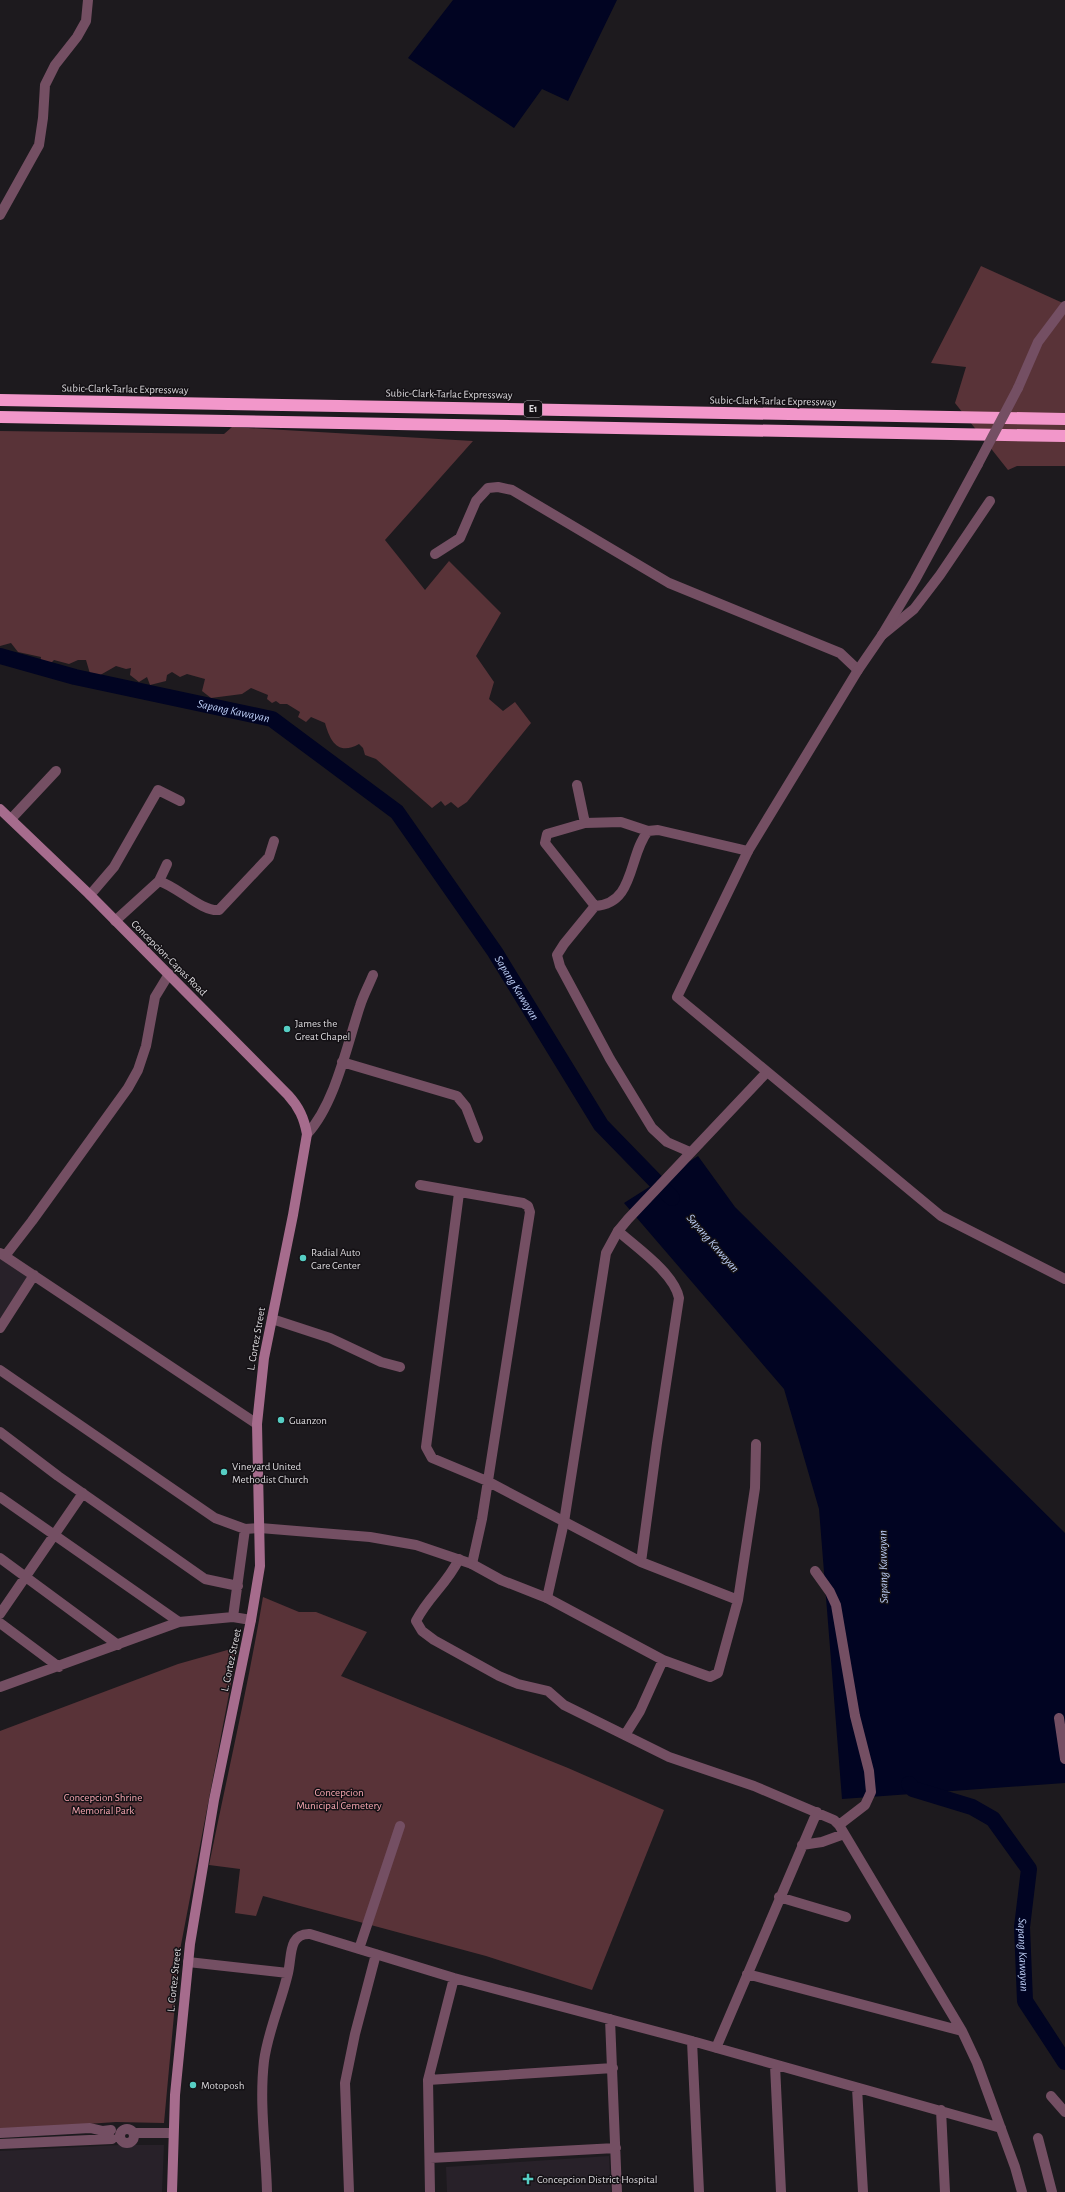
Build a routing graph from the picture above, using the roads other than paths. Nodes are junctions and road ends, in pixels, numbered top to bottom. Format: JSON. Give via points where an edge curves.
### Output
{"nodes":[{"id":1,"x":88,"y":0,"type":"edge"},
{"id":2,"x":0,"y":215,"type":"edge"},
{"id":3,"x":1065,"y":306,"type":"edge"},
{"id":4,"x":0,"y":400,"type":"edge"},
{"id":5,"x":0,"y":417,"type":"edge"},
{"id":6,"x":1065,"y":419,"type":"edge"},
{"id":7,"x":1065,"y":436,"type":"edge"},
{"id":8,"x":990,"y":501,"type":"dead end"},
{"id":9,"x":435,"y":554,"type":"dead end"},
{"id":10,"x":882,"y":635,"type":"junction"},
{"id":11,"x":858,"y":670,"type":"junction"},
{"id":12,"x":56,"y":771,"type":"dead end"},
{"id":13,"x":578,"y":785,"type":"dead end"},
{"id":14,"x":180,"y":801,"type":"dead end"},
{"id":15,"x":0,"y":809,"type":"edge"},
{"id":16,"x":11,"y":819,"type":"junction"},
{"id":17,"x":585,"y":823,"type":"junction"},
{"id":18,"x":648,"y":831,"type":"junction"},
{"id":19,"x":274,"y":841,"type":"dead end"},
{"id":20,"x":748,"y":850,"type":"junction"},
{"id":21,"x":167,"y":864,"type":"dead end"},
{"id":22,"x":159,"y":881,"type":"junction"},
{"id":23,"x":90,"y":895,"type":"junction"},
{"id":24,"x":595,"y":906,"type":"junction"},
{"id":25,"x":115,"y":921,"type":"junction"},
{"id":26,"x":169,"y":974,"type":"junction"},
{"id":27,"x":373,"y":975,"type":"dead end"},
{"id":28,"x":342,"y":1062,"type":"junction"},
{"id":29,"x":767,"y":1072,"type":"junction"},
{"id":30,"x":307,"y":1134,"type":"junction"},
{"id":31,"x":478,"y":1138,"type":"dead end"},
{"id":32,"x":690,"y":1152,"type":"junction"},
{"id":33,"x":420,"y":1185,"type":"dead end"},
{"id":34,"x":459,"y":1193,"type":"junction"},
{"id":35,"x":618,"y":1231,"type":"junction"},
{"id":36,"x":2,"y":1254,"type":"edge"},
{"id":37,"x":34,"y":1275,"type":"junction"},
{"id":38,"x":1065,"y":1279,"type":"edge"},
{"id":39,"x":272,"y":1319,"type":"junction"},
{"id":40,"x":0,"y":1328,"type":"edge"},
{"id":41,"x":400,"y":1367,"type":"dead end"},
{"id":42,"x":0,"y":1370,"type":"edge"},
{"id":43,"x":257,"y":1424,"type":"junction"},
{"id":44,"x":0,"y":1432,"type":"edge"},
{"id":45,"x":756,"y":1444,"type":"dead end"},
{"id":46,"x":487,"y":1481,"type":"junction"},
{"id":47,"x":84,"y":1493,"type":"junction"},
{"id":48,"x":0,"y":1497,"type":"edge"},
{"id":49,"x":564,"y":1522,"type":"junction"},
{"id":50,"x":260,"y":1528,"type":"junction"},
{"id":51,"x":245,"y":1529,"type":"junction"},
{"id":52,"x":55,"y":1535,"type":"junction"},
{"id":53,"x":0,"y":1558,"type":"edge"},
{"id":54,"x":458,"y":1559,"type":"junction"},
{"id":55,"x":641,"y":1562,"type":"junction"},
{"id":56,"x":472,"y":1564,"type":"junction"},
{"id":57,"x":815,"y":1572,"type":"dead end"},
{"id":58,"x":27,"y":1577,"type":"junction"},
{"id":59,"x":238,"y":1586,"type":"junction"},
{"id":60,"x":547,"y":1598,"type":"junction"},
{"id":61,"x":738,"y":1600,"type":"junction"},
{"id":62,"x":0,"y":1614,"type":"edge"},
{"id":63,"x":233,"y":1617,"type":"junction"},
{"id":64,"x":252,"y":1620,"type":"junction"},
{"id":65,"x":179,"y":1622,"type":"junction"},
{"id":66,"x":0,"y":1623,"type":"edge"},
{"id":67,"x":118,"y":1645,"type":"junction"},
{"id":68,"x":663,"y":1660,"type":"junction"},
{"id":69,"x":59,"y":1667,"type":"junction"},
{"id":70,"x":0,"y":1687,"type":"edge"},
{"id":71,"x":1059,"y":1718,"type":"dead end"},
{"id":72,"x":625,"y":1735,"type":"junction"},
{"id":73,"x":1065,"y":1759,"type":"edge"},
{"id":74,"x":817,"y":1812,"type":"junction"},
{"id":75,"x":400,"y":1826,"type":"dead end"},
{"id":76,"x":842,"y":1830,"type":"junction"},
{"id":77,"x":802,"y":1845,"type":"junction"},
{"id":78,"x":779,"y":1897,"type":"junction"},
{"id":79,"x":846,"y":1917,"type":"dead end"},
{"id":80,"x":359,"y":1948,"type":"junction"},
{"id":81,"x":376,"y":1954,"type":"junction"},
{"id":82,"x":188,"y":1962,"type":"junction"},
{"id":83,"x":288,"y":1973,"type":"junction"},
{"id":84,"x":747,"y":1974,"type":"junction"},
{"id":85,"x":454,"y":1978,"type":"junction"},
{"id":86,"x":610,"y":2019,"type":"junction"},
{"id":87,"x":962,"y":2031,"type":"junction"},
{"id":88,"x":692,"y":2041,"type":"junction"},
{"id":89,"x":716,"y":2048,"type":"junction"},
{"id":90,"x":775,"y":2066,"type":"junction"},
{"id":91,"x":613,"y":2068,"type":"junction"},
{"id":92,"x":428,"y":2080,"type":"junction"},
{"id":93,"x":857,"y":2088,"type":"junction"},
{"id":94,"x":1051,"y":2096,"type":"dead end"},
{"id":95,"x":941,"y":2110,"type":"junction"},
{"id":96,"x":1065,"y":2112,"type":"edge"},
{"id":97,"x":1001,"y":2128,"type":"junction"},
{"id":98,"x":0,"y":2133,"type":"edge"},
{"id":99,"x":117,"y":2134,"type":"junction"},
{"id":100,"x":172,"y":2136,"type":"junction"},
{"id":101,"x":1038,"y":2138,"type":"dead end"},
{"id":102,"x":0,"y":2144,"type":"edge"},
{"id":103,"x":616,"y":2148,"type":"junction"},
{"id":104,"x":430,"y":2158,"type":"junction"},
{"id":105,"x":172,"y":2192,"type":"edge"},
{"id":106,"x":267,"y":2192,"type":"edge"},
{"id":107,"x":349,"y":2192,"type":"edge"},
{"id":108,"x":430,"y":2192,"type":"edge"},
{"id":109,"x":617,"y":2192,"type":"edge"},
{"id":110,"x":699,"y":2192,"type":"edge"},
{"id":111,"x":781,"y":2192,"type":"edge"},
{"id":112,"x":863,"y":2192,"type":"edge"},
{"id":113,"x":945,"y":2192,"type":"edge"},
{"id":114,"x":1022,"y":2192,"type":"edge"},
{"id":115,"x":1052,"y":2192,"type":"edge"}],
"edges":[{"from":1,"to":2,"type":"street","via":[[86,20],[77,37],[55,65],[45,85],[39,145]]},
{"from":3,"to":10,"type":"street","bridge":true,"via":[[1038,342],[1018,388],[978,464]]},
{"from":4,"to":6,"type":"highway","name":"Subic-Clark-Tarlac Expressway","number":"E1"},
{"from":5,"to":7,"type":"highway","number":"E1"},
{"from":8,"to":10,"type":"street","via":[[914,609]]},
{"from":9,"to":11,"type":"street","via":[[460,538],[476,500],[488,488],[512,490],[669,583],[840,653]]},
{"from":10,"to":11,"type":"street"},
{"from":11,"to":20,"type":"street"},
{"from":12,"to":16,"type":"street"},
{"from":13,"to":17,"type":"street"},
{"from":14,"to":23,"type":"street","via":[[158,790],[114,867]]},
{"from":15,"to":16,"type":"main road","name":"Concepcion-Capas Road"},
{"from":16,"to":23,"type":"main road","name":"Concepcion-Capas Road"},
{"from":17,"to":18,"type":"street","via":[[621,822]]},
{"from":17,"to":24,"type":"street","via":[[547,834],[545,843]]},
{"from":18,"to":20,"type":"street","via":[[658,830]]},
{"from":18,"to":24,"type":"street","via":[[640,841],[624,890],[607,906]]},
{"from":19,"to":22,"type":"street","via":[[269,857],[219,910],[206,908]]},
{"from":20,"to":29,"type":"street","via":[[677,997]]},
{"from":21,"to":22,"type":"street"},
{"from":22,"to":25,"type":"street"},
{"from":23,"to":25,"type":"main road","name":"Concepcion-Capas Road"},
{"from":24,"to":32,"type":"street","via":[[557,955],[560,966],[610,1059],[652,1128],[668,1142]]},
{"from":25,"to":26,"type":"main road","name":"Concepcion-Capas Road"},
{"from":26,"to":30,"type":"main road","name":"Concepcion-Capas Road","via":[[288,1095],[298,1107]]},
{"from":26,"to":36,"type":"street","via":[[155,997],[146,1046],[138,1070],[128,1088],[32,1221]]},
{"from":27,"to":28,"type":"street","via":[[360,1004]]},
{"from":28,"to":30,"type":"street","via":[[318,1122]]},
{"from":28,"to":31,"type":"street","via":[[457,1096],[466,1107]]},
{"from":29,"to":32,"type":"street"},
{"from":29,"to":38,"type":"street","via":[[941,1216]]},
{"from":30,"to":39,"type":"main road","name":"L. Cortez Street"},
{"from":32,"to":35,"type":"street"},
{"from":33,"to":34,"type":"street"},
{"from":34,"to":46,"type":"street","via":[[426,1447],[432,1458]]},
{"from":34,"to":46,"type":"street","via":[[523,1203],[528,1206],[530,1212]]},
{"from":35,"to":49,"type":"street","via":[[606,1253]]},
{"from":35,"to":55,"type":"street","via":[[663,1270],[678,1291],[679,1298]]},
{"from":36,"to":37,"type":"street"},
{"from":37,"to":40,"type":"street"},
{"from":37,"to":43,"type":"street"},
{"from":39,"to":41,"type":"street","via":[[330,1338],[381,1362]]},
{"from":39,"to":43,"type":"main road","name":"L. Cortez Street","via":[[264,1358]]},
{"from":42,"to":51,"type":"street","via":[[215,1518]]},
{"from":43,"to":50,"type":"main road","name":"L. Cortez Street"},
{"from":44,"to":47,"type":"street"},
{"from":45,"to":61,"type":"street","via":[[755,1488]]},
{"from":46,"to":49,"type":"street"},
{"from":46,"to":56,"type":"street"},
{"from":47,"to":52,"type":"street"},
{"from":47,"to":59,"type":"street","via":[[205,1579]]},
{"from":48,"to":52,"type":"street"},
{"from":49,"to":55,"type":"street"},
{"from":49,"to":60,"type":"street"},
{"from":50,"to":51,"type":"street"},
{"from":50,"to":54,"type":"street","via":[[370,1537],[408,1543]]},
{"from":50,"to":64,"type":"main road","name":"L. Cortez Street","via":[[260,1566]]},
{"from":51,"to":59,"type":"street"},
{"from":52,"to":58,"type":"street"},
{"from":52,"to":65,"type":"street"},
{"from":53,"to":58,"type":"street"},
{"from":54,"to":56,"type":"street"},
{"from":54,"to":72,"type":"street","via":[[450,1576],[423,1607],[416,1621],[422,1631],[499,1676],[518,1684],[548,1691],[564,1706]]},
{"from":55,"to":61,"type":"street"},
{"from":56,"to":60,"type":"street","via":[[501,1580]]},
{"from":57,"to":76,"type":"street","via":[[836,1604],[855,1716],[870,1778],[871,1792],[865,1805]]},
{"from":58,"to":62,"type":"street"},
{"from":58,"to":67,"type":"street"},
{"from":59,"to":63,"type":"street"},
{"from":60,"to":68,"type":"street"},
{"from":61,"to":68,"type":"street","via":[[718,1673],[710,1677]]},
{"from":63,"to":64,"type":"street"},
{"from":63,"to":65,"type":"street"},
{"from":64,"to":82,"type":"main road","name":"L. Cortez Street","via":[[214,1800]]},
{"from":65,"to":67,"type":"street"},
{"from":66,"to":69,"type":"street"},
{"from":67,"to":69,"type":"street"},
{"from":68,"to":72,"type":"street","via":[[640,1711]]},
{"from":69,"to":70,"type":"street"},
{"from":71,"to":73,"type":"street"},
{"from":72,"to":74,"type":"street","via":[[670,1756]]},
{"from":74,"to":76,"type":"street","via":[[834,1820]]},
{"from":74,"to":77,"type":"street"},
{"from":75,"to":80,"type":"street"},
{"from":76,"to":77,"type":"street","via":[[822,1842]]},
{"from":76,"to":87,"type":"street"},
{"from":77,"to":78,"type":"street"},
{"from":78,"to":79,"type":"street"},
{"from":78,"to":84,"type":"street"},
{"from":80,"to":81,"type":"street"},
{"from":80,"to":83,"type":"street","via":[[302,1934],[293,1944]]},
{"from":81,"to":85,"type":"street"},
{"from":81,"to":107,"type":"street","via":[[345,2083]]},
{"from":82,"to":83,"type":"street"},
{"from":82,"to":100,"type":"main road","name":"L. Cortez Street"},
{"from":83,"to":106,"type":"street","via":[[268,2041],[263,2071]]},
{"from":84,"to":87,"type":"street"},
{"from":84,"to":89,"type":"street"},
{"from":85,"to":86,"type":"street"},
{"from":85,"to":92,"type":"street"},
{"from":86,"to":88,"type":"street"},
{"from":86,"to":91,"type":"street"},
{"from":87,"to":97,"type":"street"},
{"from":88,"to":89,"type":"street"},
{"from":88,"to":110,"type":"street"},
{"from":89,"to":90,"type":"street"},
{"from":90,"to":93,"type":"street"},
{"from":90,"to":111,"type":"street"},
{"from":91,"to":92,"type":"street"},
{"from":91,"to":103,"type":"street"},
{"from":92,"to":104,"type":"street"},
{"from":93,"to":95,"type":"street"},
{"from":93,"to":112,"type":"street"},
{"from":94,"to":96,"type":"street"},
{"from":95,"to":97,"type":"street"},
{"from":95,"to":113,"type":"street"},
{"from":97,"to":114,"type":"street"},
{"from":98,"to":99,"type":"street","via":[[90,2128]]},
{"from":99,"to":100,"type":"street","via":[[127,2142],[133,2136]]},
{"from":99,"to":102,"type":"street"},
{"from":100,"to":105,"type":"main road","name":"L. Cortez Street"},
{"from":101,"to":115,"type":"street"},
{"from":103,"to":104,"type":"street"},
{"from":103,"to":109,"type":"street"},
{"from":104,"to":108,"type":"street"}]}
